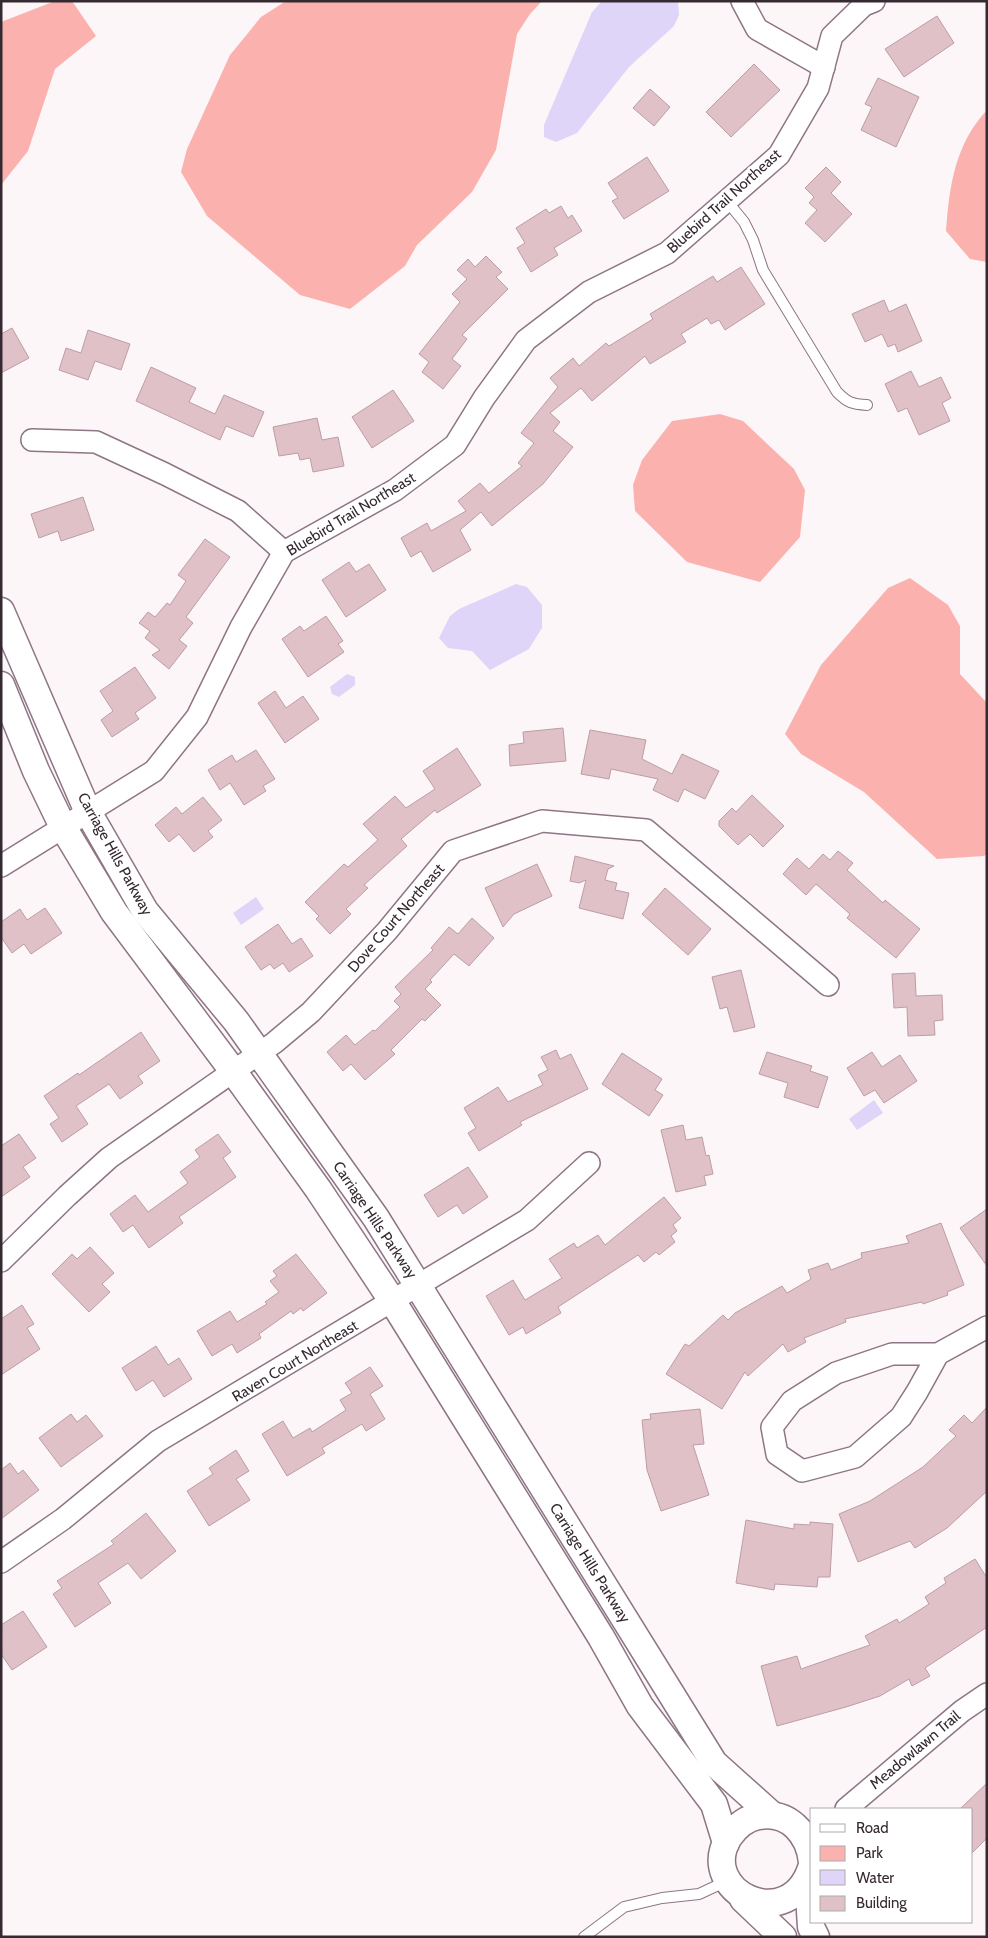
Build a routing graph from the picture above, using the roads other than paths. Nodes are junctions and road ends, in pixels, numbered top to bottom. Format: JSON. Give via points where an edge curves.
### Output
{"nodes":[{"id":1,"x":742,"y":1,"type":"edge"},
{"id":2,"x":874,"y":1,"type":"edge"},
{"id":3,"x":824,"y":67,"type":"junction"},
{"id":4,"x":727,"y":201,"type":"junction"},
{"id":5,"x":868,"y":405,"type":"dead end"},
{"id":6,"x":32,"y":440,"type":"dead end"},
{"id":7,"x":284,"y":552,"type":"junction"},
{"id":8,"x":1,"y":611,"type":"edge"},
{"id":9,"x":1,"y":685,"type":"edge"},
{"id":10,"x":88,"y":812,"type":"junction"},
{"id":11,"x":63,"y":827,"type":"junction"},
{"id":12,"x":1,"y":866,"type":"edge"},
{"id":13,"x":828,"y":984,"type":"dead end"},
{"id":14,"x":258,"y":1054,"type":"junction"},
{"id":15,"x":233,"y":1070,"type":"junction"},
{"id":16,"x":589,"y":1163,"type":"dead end"},
{"id":17,"x":1,"y":1260,"type":"edge"},
{"id":18,"x":419,"y":1286,"type":"junction"},
{"id":19,"x":393,"y":1302,"type":"junction"},
{"id":20,"x":987,"y":1327,"type":"edge"},
{"id":21,"x":938,"y":1354,"type":"junction"},
{"id":22,"x":1,"y":1562,"type":"edge"},
{"id":23,"x":987,"y":1694,"type":"edge"},
{"id":24,"x":847,"y":1808,"type":"edge"},
{"id":25,"x":772,"y":1815,"type":"junction"},
{"id":26,"x":808,"y":1834,"type":"edge"},
{"id":27,"x":726,"y":1843,"type":"junction"},
{"id":28,"x":810,"y":1870,"type":"edge"},
{"id":29,"x":735,"y":1889,"type":"junction"},
{"id":30,"x":811,"y":1923,"type":"edge"},
{"id":31,"x":584,"y":1937,"type":"edge"},
{"id":32,"x":783,"y":1937,"type":"edge"},
{"id":33,"x":816,"y":1937,"type":"edge"}],
"edges":[{"from":1,"to":3,"type":"street","via":[[757,29]]},
{"from":2,"to":3,"type":"street","name":"Bluebird Trail Northeast","via":[[864,5],[832,36]]},
{"from":3,"to":4,"type":"street","name":"Bluebird Trail Northeast","via":[[818,88],[779,155]]},
{"from":4,"to":5,"type":"lane","via":[[744,222],[763,270],[837,392],[846,401]]},
{"from":4,"to":7,"type":"street","name":"Bluebird Trail Northeast","via":[[667,253],[589,292],[526,340],[455,445],[395,490]]},
{"from":6,"to":7,"type":"street","via":[[96,442],[238,511]]},
{"from":7,"to":10,"type":"street","name":"Bluebird Trail Northeast","via":[[241,627],[197,717],[154,772]]},
{"from":8,"to":10,"type":"street","name":"Carriage Hills Parkway"},
{"from":9,"to":11,"type":"street","name":"Carriage Hills Parkway"},
{"from":10,"to":11,"type":"street","name":"Bluebird Trail Northeast"},
{"from":10,"to":14,"type":"street","name":"Carriage Hills Parkway","via":[[145,911],[236,1021]]},
{"from":11,"to":12,"type":"street","name":"Bluebird Trail Northeast"},
{"from":11,"to":15,"type":"street","name":"Carriage Hills Parkway","via":[[114,912]]},
{"from":13,"to":14,"type":"street","name":"Dove Court Northeast","via":[[646,830],[542,821],[453,851],[387,931],[311,1012]]},
{"from":14,"to":15,"type":"street","name":"Dove Court Northeast"},
{"from":14,"to":18,"type":"street","name":"Carriage Hills Parkway","via":[[376,1218]]},
{"from":15,"to":17,"type":"street","name":"Dove Court Northeast","via":[[109,1158]]},
{"from":15,"to":19,"type":"street","name":"Carriage Hills Parkway"},
{"from":16,"to":18,"type":"street","name":"Raven Court Northeast","via":[[527,1220]]},
{"from":18,"to":19,"type":"street","name":"Raven Court Northeast"},
{"from":18,"to":25,"type":"street","name":"Carriage Hills Parkway","via":[[714,1763]]},
{"from":19,"to":22,"type":"street","name":"Raven Court Northeast","via":[[158,1441],[63,1519]]},
{"from":19,"to":27,"type":"street","name":"Carriage Hills Parkway","via":[[601,1637],[640,1706],[714,1804]]},
{"from":20,"to":21,"type":"street"},
{"from":21,"to":21,"type":"street","via":[[892,1354],[836,1373],[792,1400],[772,1427],[777,1454],[802,1470],[855,1456],[901,1417]]},
{"from":23,"to":24,"type":"street","name":"Meadowlawn Trail","via":[[962,1711]]},
{"from":25,"to":26,"type":"street","via":[[785,1819]]},
{"from":25,"to":27,"type":"street","via":[[746,1820]]},
{"from":27,"to":29,"type":"street","via":[[722,1858],[724,1874]]},
{"from":28,"to":29,"type":"street","via":[[800,1891],[773,1905],[757,1904]]},
{"from":29,"to":31,"type":"lane","via":[[662,1898],[624,1907]]},
{"from":29,"to":32,"type":"street"},
{"from":30,"to":33,"type":"street"}]}
